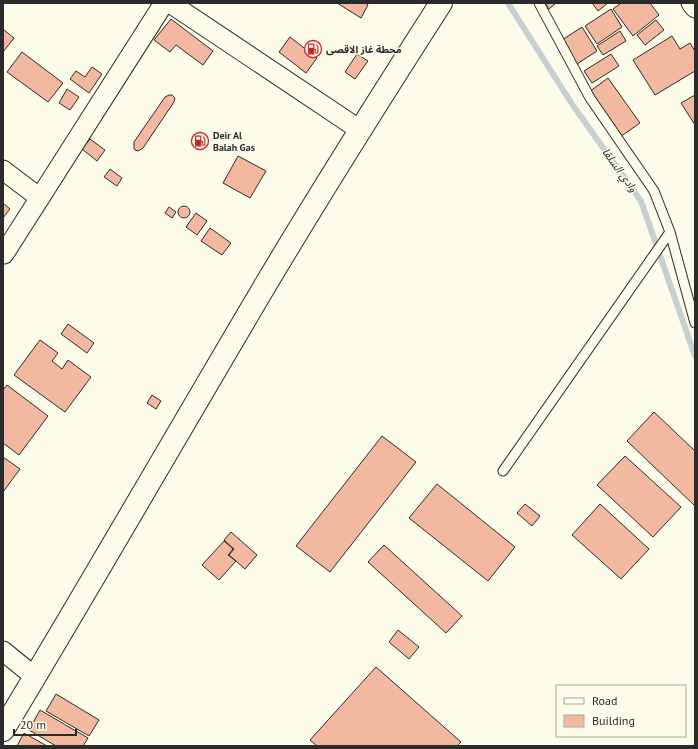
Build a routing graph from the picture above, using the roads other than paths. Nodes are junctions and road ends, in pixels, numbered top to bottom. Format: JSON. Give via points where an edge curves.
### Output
{"nodes":[{"id":1,"x":164,"y":3,"type":"edge"},
{"id":2,"x":170,"y":3,"type":"edge"},
{"id":3,"x":441,"y":3,"type":"edge"},
{"id":4,"x":539,"y":3,"type":"edge"},
{"id":5,"x":691,"y":3,"type":"edge"},
{"id":6,"x":695,"y":8,"type":"edge"},
{"id":7,"x":360,"y":130,"type":"junction"},
{"id":8,"x":3,"y":170,"type":"edge"},
{"id":9,"x":40,"y":198,"type":"junction"},
{"id":10,"x":670,"y":232,"type":"junction"},
{"id":11,"x":4,"y":254,"type":"dead end"},
{"id":12,"x":695,"y":322,"type":"edge"},
{"id":13,"x":503,"y":471,"type":"dead end"},
{"id":14,"x":3,"y":652,"type":"edge"},
{"id":15,"x":35,"y":677,"type":"junction"},
{"id":16,"x":3,"y":730,"type":"edge"}],
"edges":[{"from":1,"to":9,"type":"street"},
{"from":2,"to":7,"type":"street"},
{"from":3,"to":7,"type":"street"},
{"from":4,"to":10,"type":"lane","via":[[590,98],[654,191]]},
{"from":5,"to":6,"type":"street"},
{"from":7,"to":15,"type":"street","via":[[263,289]]},
{"from":8,"to":9,"type":"street"},
{"from":9,"to":11,"type":"street"},
{"from":10,"to":12,"type":"lane"},
{"from":10,"to":13,"type":"lane"},
{"from":14,"to":15,"type":"street"},
{"from":15,"to":16,"type":"street"}]}
